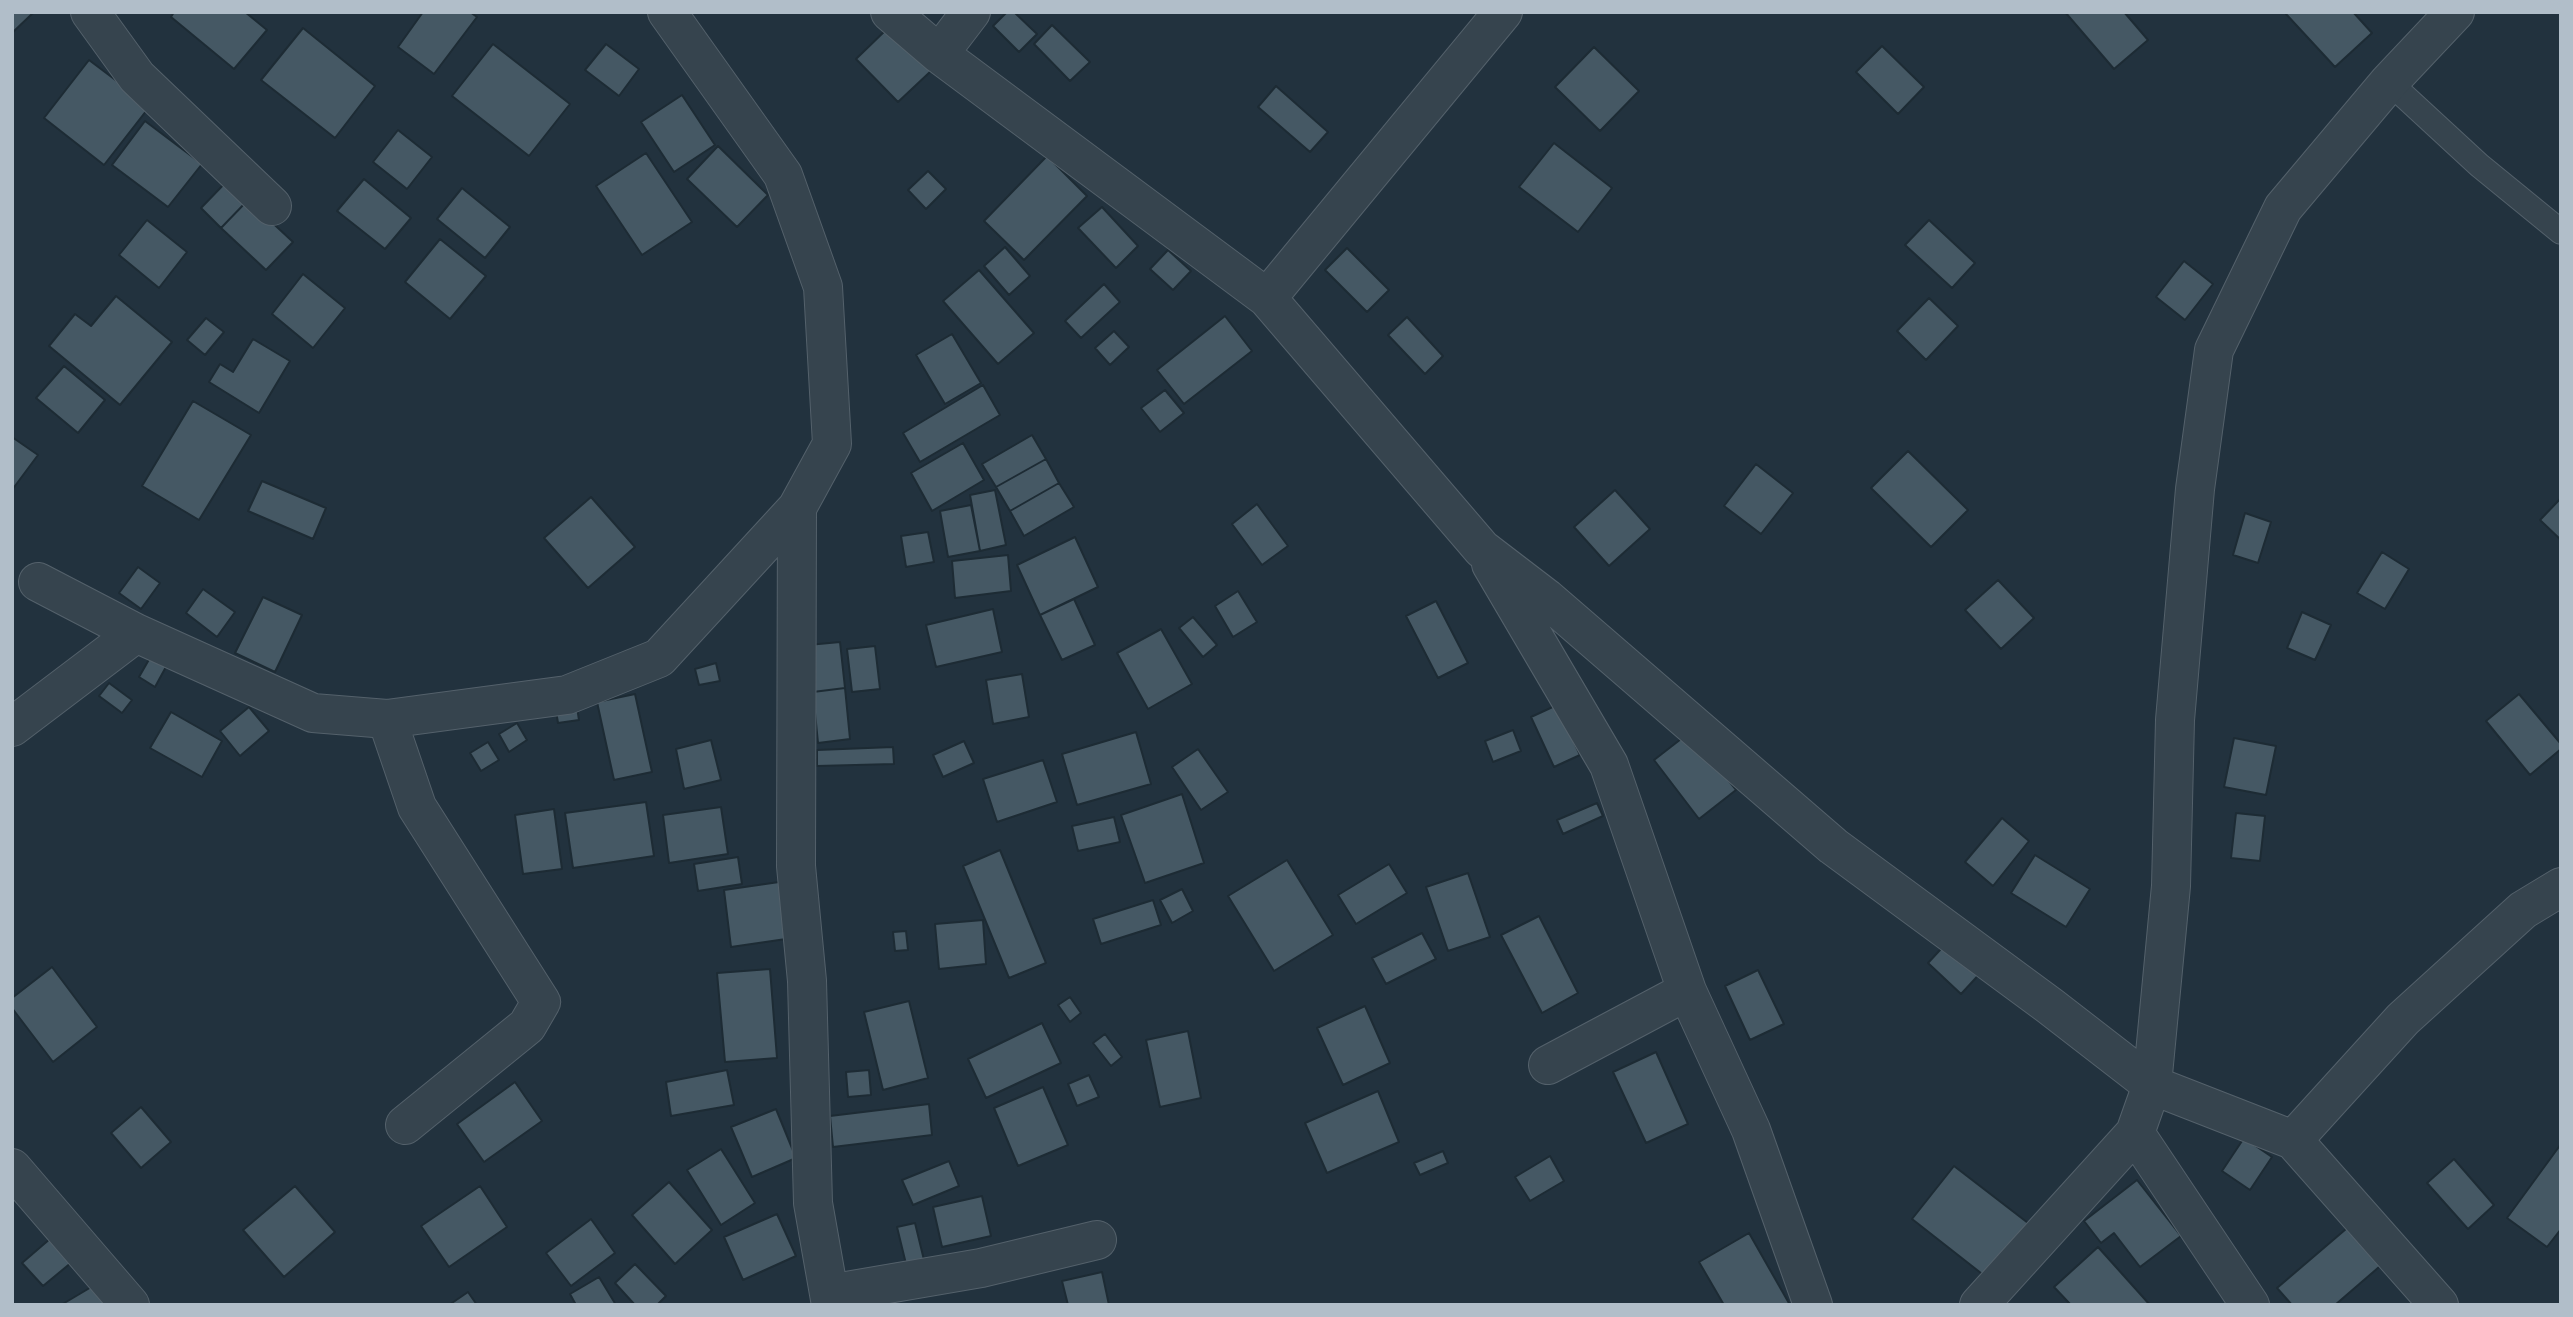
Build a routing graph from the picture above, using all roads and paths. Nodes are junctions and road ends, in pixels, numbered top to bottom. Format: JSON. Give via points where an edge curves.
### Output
{"nodes":[{"id":1,"x":90,"y":12,"type":"edge"},
{"id":2,"x":667,"y":12,"type":"edge"},
{"id":3,"x":890,"y":12,"type":"edge"},
{"id":4,"x":971,"y":12,"type":"edge"},
{"id":5,"x":1503,"y":12,"type":"edge"},
{"id":6,"x":2455,"y":12,"type":"edge"},
{"id":7,"x":939,"y":54,"type":"junction"},
{"id":8,"x":2389,"y":82,"type":"junction"},
{"id":9,"x":272,"y":206,"type":"dead end"},
{"id":10,"x":2561,"y":232,"type":"edge"},
{"id":11,"x":1267,"y":298,"type":"junction"},
{"id":12,"x":797,"y":508,"type":"junction"},
{"id":13,"x":1482,"y":550,"type":"junction"},
{"id":14,"x":38,"y":582,"type":"dead end"},
{"id":15,"x":136,"y":633,"type":"junction"},
{"id":16,"x":387,"y":719,"type":"junction"},
{"id":17,"x":12,"y":727,"type":"edge"},
{"id":18,"x":2561,"y":887,"type":"edge"},
{"id":19,"x":1687,"y":990,"type":"junction"},
{"id":20,"x":1548,"y":1065,"type":"dead end"},
{"id":21,"x":2152,"y":1084,"type":"junction"},
{"id":22,"x":405,"y":1125,"type":"dead end"},
{"id":23,"x":2134,"y":1133,"type":"junction"},
{"id":24,"x":2293,"y":1140,"type":"junction"},
{"id":25,"x":19,"y":1183,"type":"edge"},
{"id":26,"x":1097,"y":1240,"type":"dead end"},
{"id":27,"x":830,"y":1300,"type":"edge"},
{"id":28,"x":130,"y":1305,"type":"edge"},
{"id":29,"x":1813,"y":1305,"type":"edge"},
{"id":30,"x":1979,"y":1305,"type":"edge"},
{"id":31,"x":2250,"y":1305,"type":"edge"},
{"id":32,"x":2439,"y":1305,"type":"edge"}],
"edges":[{"from":1,"to":9,"type":"street","via":[[137,77]]},
{"from":2,"to":12,"type":"street","via":[[783,175],[823,287],[832,444]]},
{"from":3,"to":7,"type":"street"},
{"from":4,"to":7,"type":"street"},
{"from":5,"to":11,"type":"street"},
{"from":6,"to":8,"type":"street"},
{"from":7,"to":11,"type":"street"},
{"from":8,"to":10,"type":"lane"},
{"from":8,"to":21,"type":"street","via":[[2283,208],[2214,350],[2195,489],[2176,706],[2171,886]]},
{"from":11,"to":13,"type":"street"},
{"from":12,"to":16,"type":"street","via":[[659,658],[567,695]]},
{"from":12,"to":27,"type":"street","via":[[796,866],[807,981],[813,1203]]},
{"from":13,"to":19,"type":"street","via":[[1609,765]]},
{"from":13,"to":21,"type":"street","via":[[1546,598],[1833,846]]},
{"from":14,"to":15,"type":"street"},
{"from":15,"to":16,"type":"street","via":[[313,713]]},
{"from":15,"to":17,"type":"street"},
{"from":16,"to":22,"type":"street","via":[[417,807],[541,1002],[527,1026]]},
{"from":18,"to":24,"type":"street","via":[[2523,910],[2403,1019]]},
{"from":19,"to":20,"type":"street"},
{"from":19,"to":29,"type":"street","via":[[1751,1130]]},
{"from":21,"to":23,"type":"street"},
{"from":21,"to":24,"type":"street"},
{"from":23,"to":30,"type":"street"},
{"from":23,"to":31,"type":"street"},
{"from":24,"to":32,"type":"street"},
{"from":25,"to":28,"type":"street"},
{"from":26,"to":27,"type":"street"}]}
